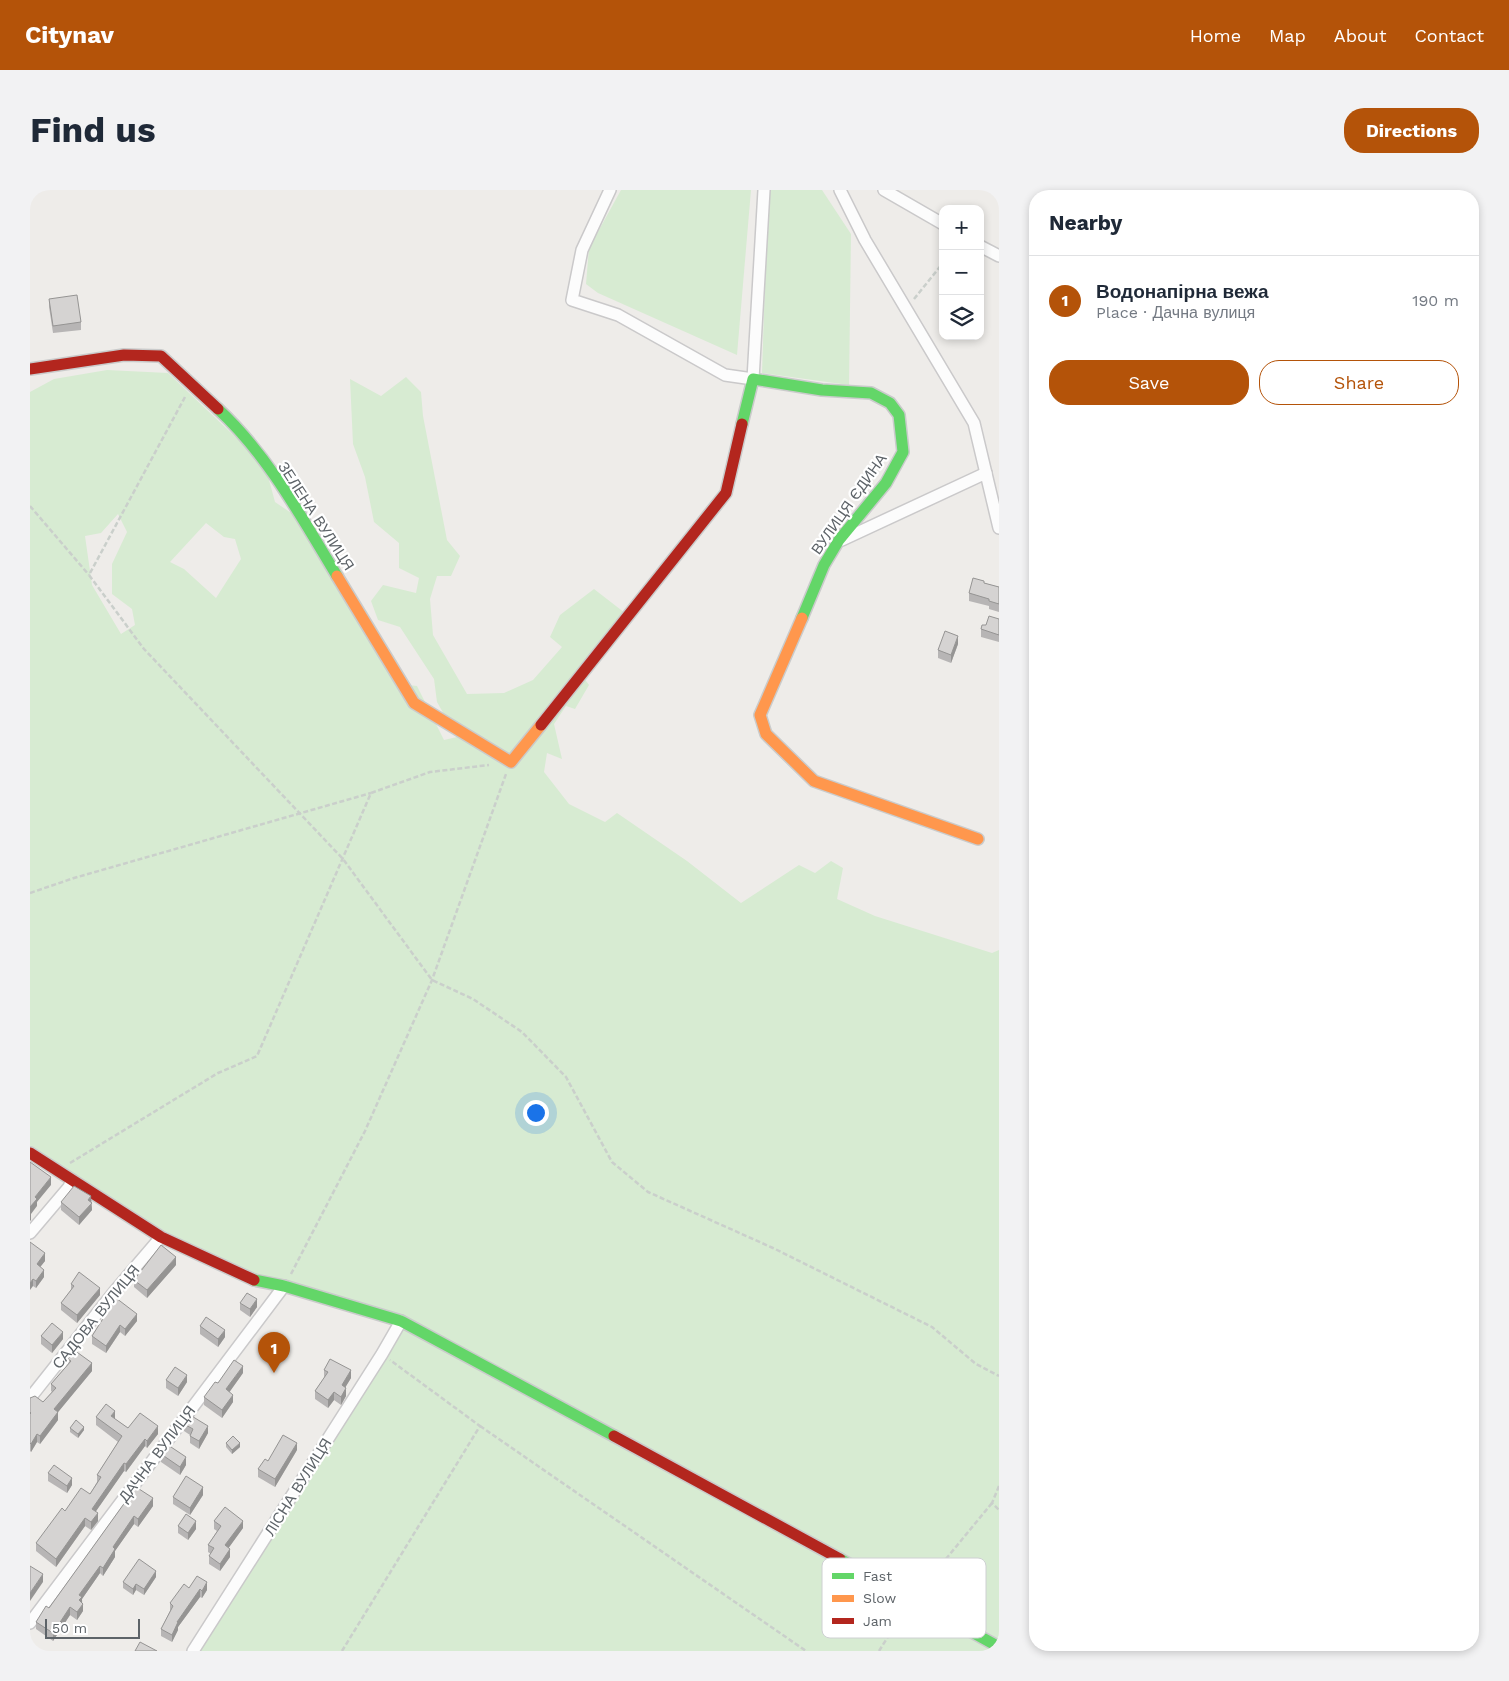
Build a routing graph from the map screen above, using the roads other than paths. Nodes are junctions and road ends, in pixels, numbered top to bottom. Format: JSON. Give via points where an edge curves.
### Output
{"nodes":[{"id":1,"x":610,"y":190,"type":"edge"},
{"id":2,"x":764,"y":190,"type":"edge"},
{"id":3,"x":840,"y":190,"type":"edge"},
{"id":4,"x":884,"y":190,"type":"edge"},
{"id":5,"x":939,"y":222,"type":"edge"},
{"id":6,"x":984,"y":248,"type":"edge"},
{"id":7,"x":999,"y":256,"type":"edge"},
{"id":8,"x":30,"y":369,"type":"edge"},
{"id":9,"x":752,"y":379,"type":"junction"},
{"id":10,"x":986,"y":473,"type":"junction"},
{"id":11,"x":999,"y":528,"type":"edge"},
{"id":12,"x":838,"y":541,"type":"junction"},
{"id":13,"x":978,"y":839,"type":"dead end"},
{"id":14,"x":30,"y":1153,"type":"edge"},
{"id":15,"x":72,"y":1180,"type":"junction"},
{"id":16,"x":30,"y":1233,"type":"edge"},
{"id":17,"x":161,"y":1237,"type":"junction"},
{"id":18,"x":284,"y":1286,"type":"junction"},
{"id":19,"x":401,"y":1321,"type":"junction"},
{"id":20,"x":30,"y":1398,"type":"edge"},
{"id":21,"x":840,"y":1558,"type":"edge"},
{"id":22,"x":30,"y":1623,"type":"edge"},
{"id":23,"x":983,"y":1638,"type":"edge"},
{"id":24,"x":999,"y":1647,"type":"edge"},
{"id":25,"x":193,"y":1651,"type":"edge"}],
"edges":[{"from":1,"to":9,"type":"street","via":[[582,250],[572,300],[618,315],[725,375]]},
{"from":2,"to":9,"type":"street"},
{"from":3,"to":10,"type":"street","via":[[865,240],[974,422]]},
{"from":4,"to":5,"type":"street"},
{"from":6,"to":7,"type":"street"},
{"from":8,"to":9,"type":"street","name":"ЗЕЛЕНА ВУЛИЦЯ","via":[[124,355],[161,356],[229,419],[280,482],[414,702],[511,762],[726,493]]},
{"from":9,"to":12,"type":"street","name":"ВУЛИЦЯ ЄДИНА","via":[[822,390],[871,393],[890,403],[898,415],[902,452],[886,482]]},
{"from":10,"to":11,"type":"street"},
{"from":10,"to":12,"type":"street"},
{"from":12,"to":13,"type":"street","name":"ВУЛИЦЯ ЄДИНА","via":[[824,565],[760,715],[766,734],[814,781]]},
{"from":14,"to":15,"type":"street"},
{"from":15,"to":16,"type":"street"},
{"from":15,"to":17,"type":"street"},
{"from":17,"to":18,"type":"street","via":[[248,1279]]},
{"from":17,"to":20,"type":"street","name":"САДОВА ВУЛИЦЯ"},
{"from":18,"to":19,"type":"street"},
{"from":18,"to":22,"type":"street","name":"ДАЧНА ВУЛИЦЯ"},
{"from":19,"to":21,"type":"street"},
{"from":19,"to":25,"type":"street","name":"ЛІСНА ВУЛИЦЯ"},
{"from":23,"to":24,"type":"street"}]}
